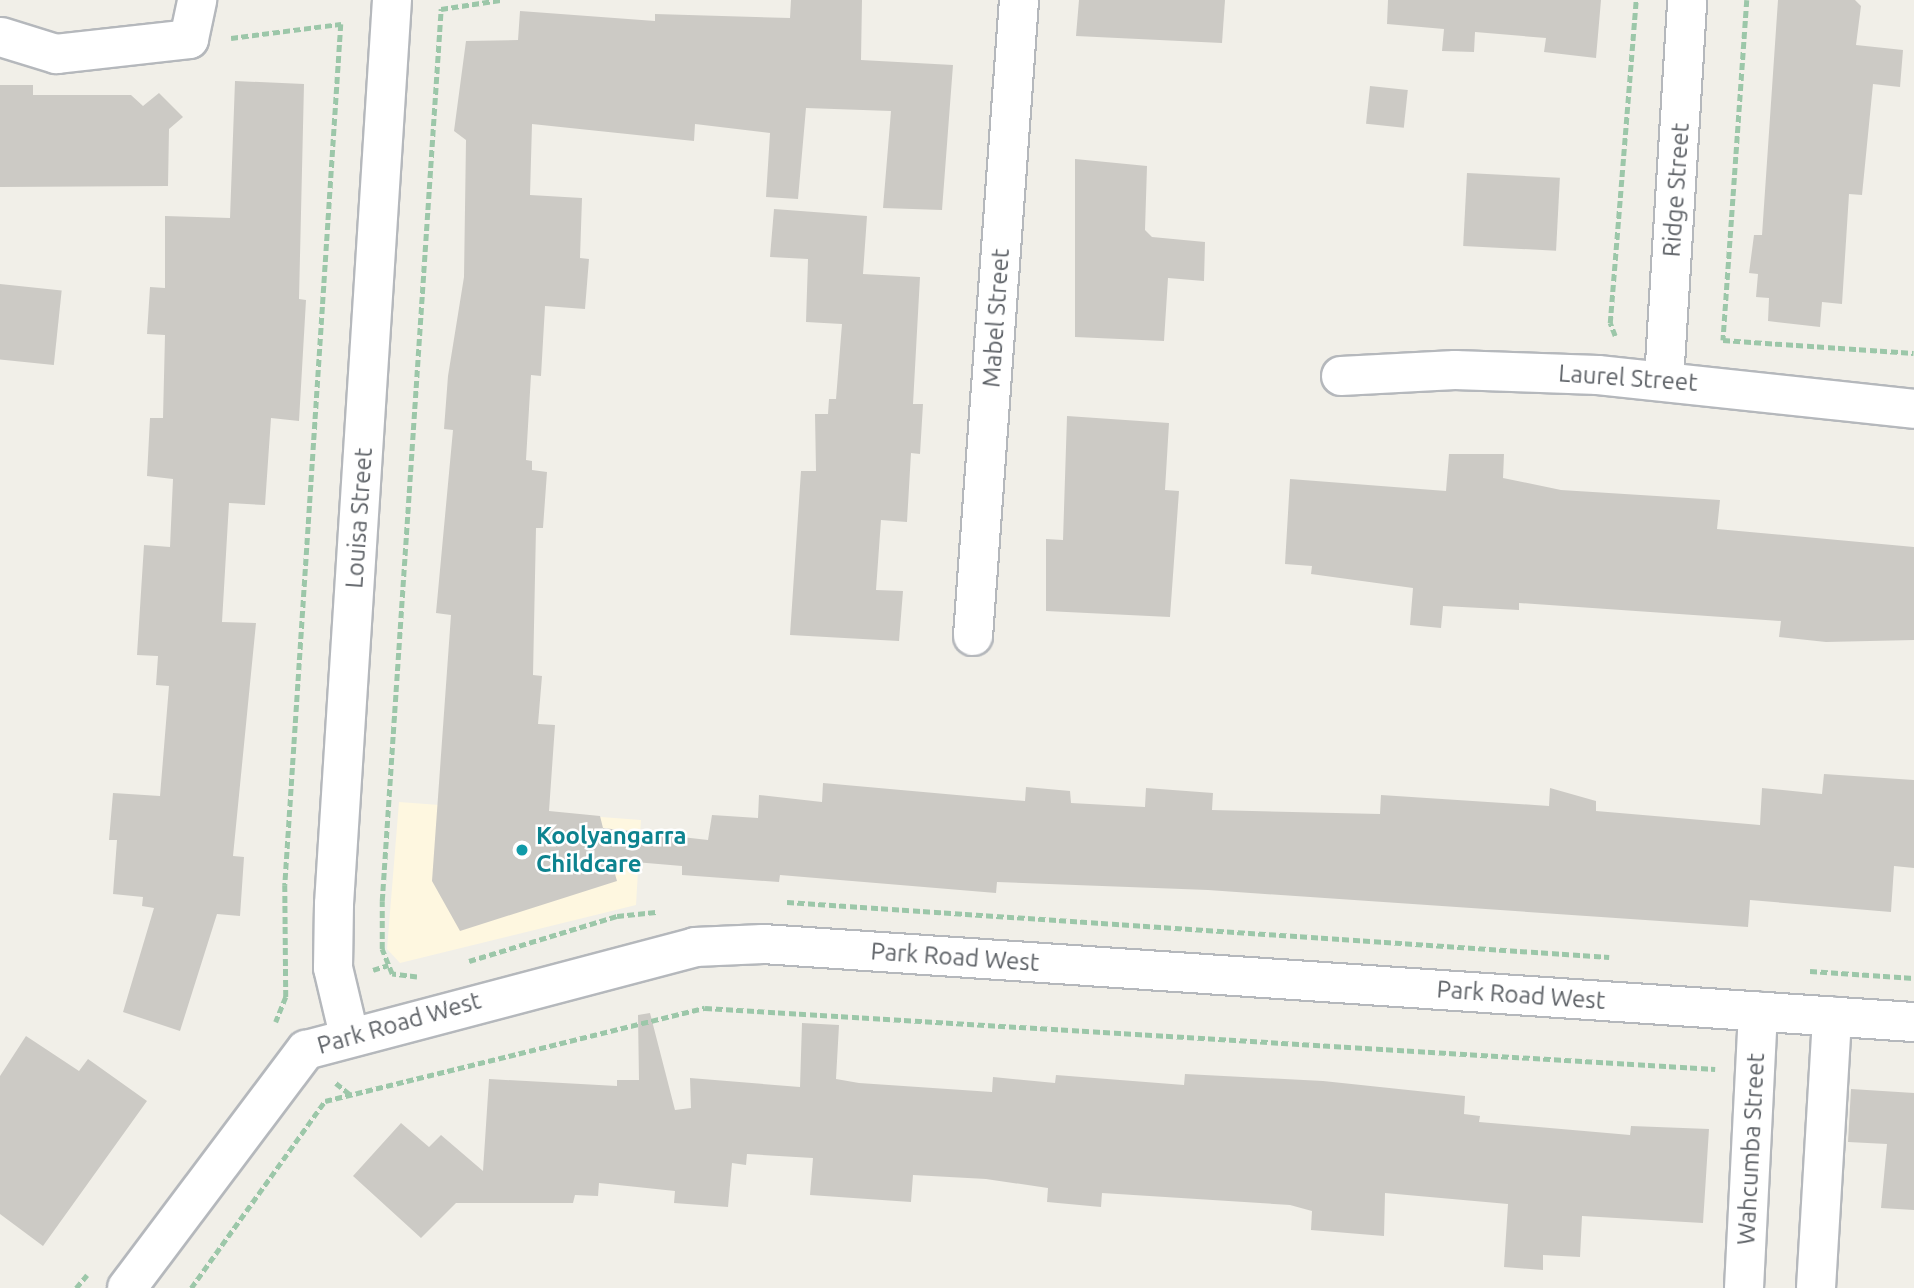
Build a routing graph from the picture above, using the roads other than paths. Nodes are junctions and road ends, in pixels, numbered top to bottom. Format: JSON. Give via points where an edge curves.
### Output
{"nodes":[{"id":1,"x":197,"y":0,"type":"edge"},
{"id":2,"x":392,"y":0,"type":"edge"},
{"id":3,"x":1019,"y":0,"type":"edge"},
{"id":4,"x":1688,"y":0,"type":"edge"},
{"id":5,"x":1,"y":37,"type":"edge"},
{"id":6,"x":1341,"y":376,"type":"dead end"},
{"id":7,"x":1664,"y":380,"type":"junction"},
{"id":8,"x":1914,"y":409,"type":"edge"},
{"id":9,"x":973,"y":636,"type":"dead end"},
{"id":10,"x":1758,"y":1011,"type":"junction"},
{"id":11,"x":1832,"y":1016,"type":"junction"},
{"id":12,"x":1914,"y":1022,"type":"edge"},
{"id":13,"x":349,"y":1035,"type":"junction"},
{"id":14,"x":127,"y":1288,"type":"edge"},
{"id":15,"x":1744,"y":1288,"type":"edge"},
{"id":16,"x":1816,"y":1288,"type":"edge"}],
"edges":[{"from":1,"to":5,"type":"street","via":[[189,39],[56,54]]},
{"from":2,"to":13,"type":"street","name":"Louisa Street","via":[[334,904],[333,968]]},
{"from":3,"to":9,"type":"street","name":"Mabel Street"},
{"from":4,"to":7,"type":"street","name":"Ridge Street"},
{"from":6,"to":7,"type":"street","name":"Laurel Street","via":[[1455,370]]},
{"from":7,"to":8,"type":"street","name":"Laurel Street"},
{"from":10,"to":11,"type":"street","name":"Park Road West"},
{"from":10,"to":13,"type":"street","name":"Park Road West","via":[[731,944],[624,961]]},
{"from":10,"to":15,"type":"street","name":"Wahcumba Street"},
{"from":11,"to":12,"type":"street","name":"Park Road West"},
{"from":11,"to":16,"type":"street"},
{"from":13,"to":14,"type":"street","name":"Park Road West","via":[[294,1061]]}]}
